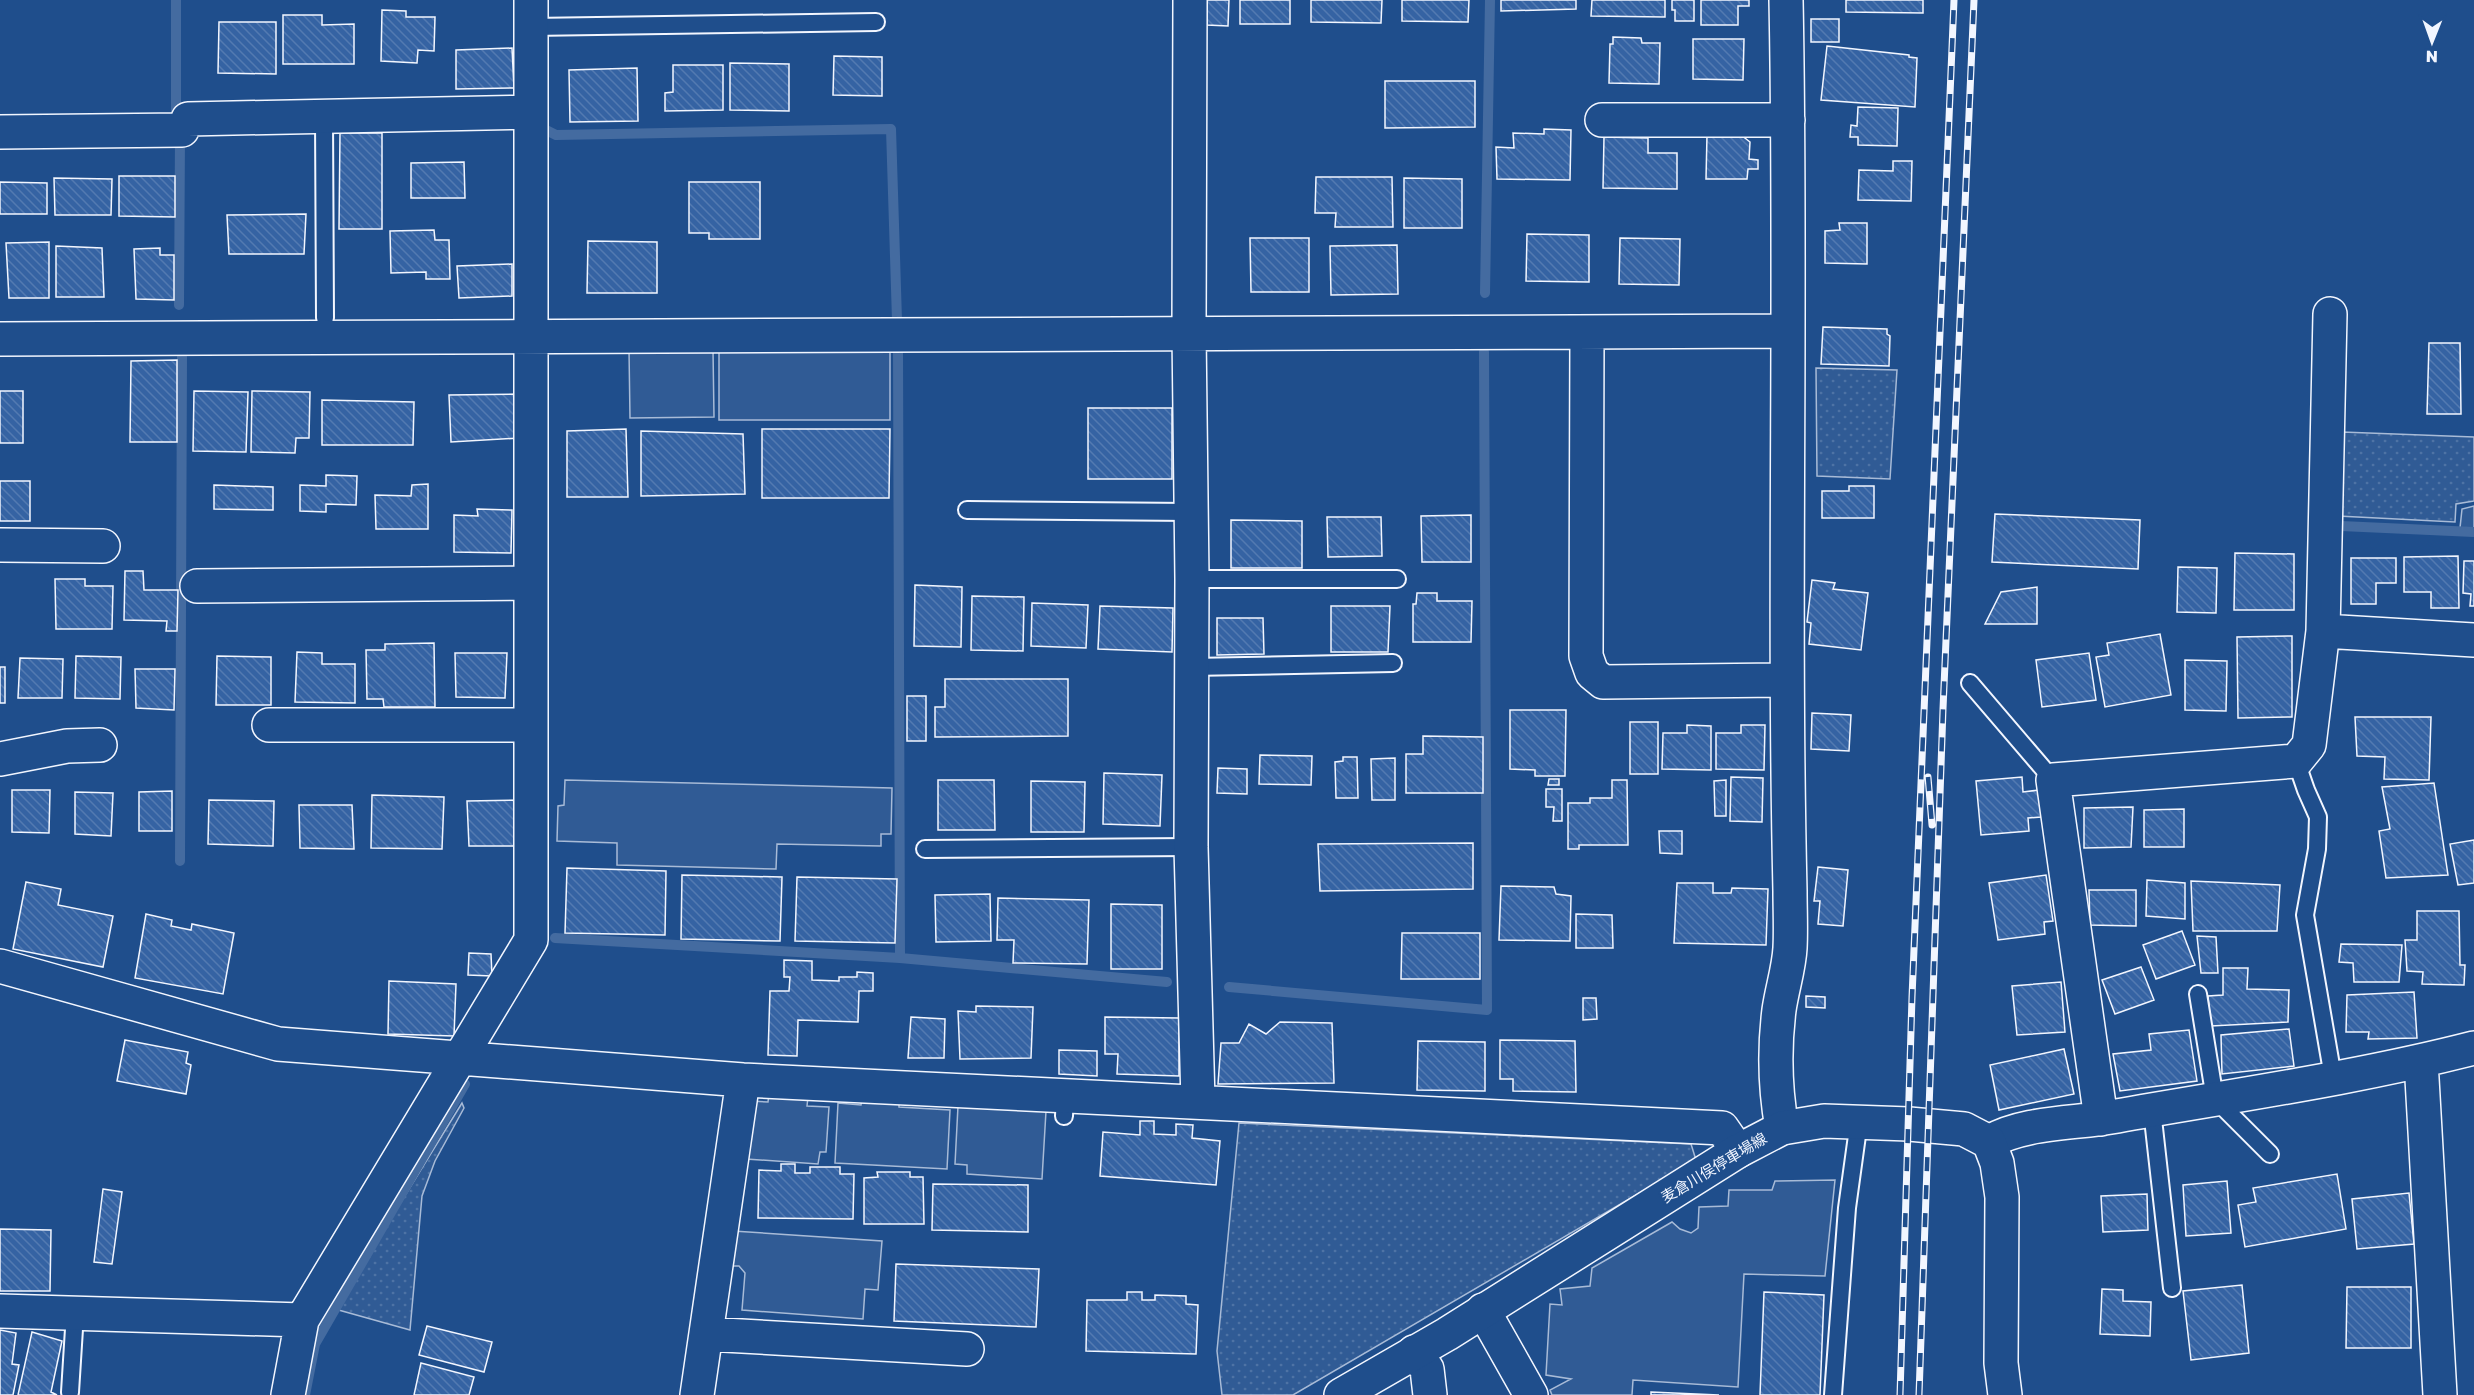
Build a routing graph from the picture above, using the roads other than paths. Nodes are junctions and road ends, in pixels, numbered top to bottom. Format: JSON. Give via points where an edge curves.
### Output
{"nodes":[{"id":1,"x":1190,"y":0,"type":"edge"},
{"id":2,"x":1786,"y":0,"type":"edge"},
{"id":3,"x":531,"y":14,"type":"edge"},
{"id":4,"x":876,"y":22,"type":"dead end"},
{"id":5,"x":531,"y":112,"type":"junction"},
{"id":6,"x":324,"y":116,"type":"junction"},
{"id":7,"x":1602,"y":120,"type":"dead end"},
{"id":8,"x":1788,"y":120,"type":"junction"},
{"id":9,"x":0,"y":132,"type":"edge"},
{"id":10,"x":2330,"y":314,"type":"dead end"},
{"id":11,"x":325,"y":318,"type":"dead end"},
{"id":12,"x":1787,"y":331,"type":"junction"},
{"id":13,"x":1189,"y":332,"type":"junction"},
{"id":14,"x":1587,"y":332,"type":"junction"},
{"id":15,"x":532,"y":337,"type":"junction"},
{"id":16,"x":0,"y":339,"type":"edge"},
{"id":17,"x":967,"y":510,"type":"dead end"},
{"id":18,"x":1191,"y":512,"type":"junction"},
{"id":19,"x":0,"y":545,"type":"edge"},
{"id":20,"x":103,"y":546,"type":"dead end"},
{"id":21,"x":1192,"y":579,"type":"junction"},
{"id":22,"x":1397,"y":579,"type":"dead end"},
{"id":23,"x":531,"y":583,"type":"junction"},
{"id":24,"x":197,"y":586,"type":"dead end"},
{"id":25,"x":2323,"y":631,"type":"junction"},
{"id":26,"x":2474,"y":640,"type":"edge"},
{"id":27,"x":1393,"y":663,"type":"dead end"},
{"id":28,"x":1191,"y":667,"type":"junction"},
{"id":29,"x":1787,"y":680,"type":"junction"},
{"id":30,"x":1970,"y":683,"type":"dead end"},
{"id":31,"x":269,"y":725,"type":"dead end"},
{"id":32,"x":531,"y":725,"type":"junction"},
{"id":33,"x":100,"y":745,"type":"dead end"},
{"id":34,"x":0,"y":759,"type":"edge"},
{"id":35,"x":2296,"y":761,"type":"junction"},
{"id":36,"x":2053,"y":780,"type":"junction"},
{"id":37,"x":1191,"y":847,"type":"junction"},
{"id":38,"x":925,"y":849,"type":"dead end"},
{"id":39,"x":0,"y":966,"type":"edge"},
{"id":40,"x":2198,"y":994,"type":"dead end"},
{"id":41,"x":2474,"y":1048,"type":"edge"},
{"id":42,"x":458,"y":1059,"type":"junction"},
{"id":43,"x":2421,"y":1061,"type":"junction"},
{"id":44,"x":2333,"y":1077,"type":"junction"},
{"id":45,"x":743,"y":1080,"type":"junction"},
{"id":46,"x":2215,"y":1099,"type":"junction"},
{"id":47,"x":1198,"y":1101,"type":"junction"},
{"id":48,"x":2151,"y":1110,"type":"junction"},
{"id":49,"x":2101,"y":1119,"type":"junction"},
{"id":50,"x":1859,"y":1121,"type":"junction"},
{"id":51,"x":1782,"y":1128,"type":"junction"},
{"id":52,"x":1989,"y":1142,"type":"junction"},
{"id":53,"x":1738,"y":1151,"type":"junction"},
{"id":54,"x":2270,"y":1154,"type":"dead end"},
{"id":55,"x":2172,"y":1288,"type":"dead end"},
{"id":56,"x":1483,"y":1310,"type":"junction"},
{"id":57,"x":0,"y":1311,"type":"edge"},
{"id":58,"x":75,"y":1313,"type":"junction"},
{"id":59,"x":302,"y":1320,"type":"junction"},
{"id":60,"x":706,"y":1334,"type":"junction"},
{"id":61,"x":967,"y":1349,"type":"dead end"},
{"id":62,"x":1414,"y":1352,"type":"junction"},
{"id":63,"x":70,"y":1392,"type":"dead end"},
{"id":64,"x":288,"y":1395,"type":"edge"},
{"id":65,"x":697,"y":1395,"type":"edge"},
{"id":66,"x":1341,"y":1395,"type":"edge"},
{"id":67,"x":1430,"y":1395,"type":"edge"},
{"id":68,"x":1531,"y":1395,"type":"edge"},
{"id":69,"x":1833,"y":1395,"type":"edge"},
{"id":70,"x":2005,"y":1395,"type":"edge"},
{"id":71,"x":2440,"y":1395,"type":"edge"}],
"edges":[{"from":1,"to":13,"type":"street"},
{"from":2,"to":8,"type":"street"},
{"from":3,"to":4,"type":"lane"},
{"from":3,"to":5,"type":"street"},
{"from":5,"to":6,"type":"street"},
{"from":5,"to":15,"type":"street"},
{"from":6,"to":9,"type":"street"},
{"from":6,"to":11,"type":"lane"},
{"from":7,"to":8,"type":"street"},
{"from":8,"to":12,"type":"street"},
{"from":10,"to":25,"type":"street"},
{"from":12,"to":14,"type":"street"},
{"from":12,"to":29,"type":"street"},
{"from":13,"to":14,"type":"street"},
{"from":13,"to":15,"type":"street"},
{"from":13,"to":18,"type":"street"},
{"from":14,"to":29,"type":"street","via":[[1586,656],[1592,673],[1603,682]]},
{"from":15,"to":16,"type":"street"},
{"from":15,"to":23,"type":"street"},
{"from":17,"to":18,"type":"lane"},
{"from":18,"to":21,"type":"street"},
{"from":19,"to":20,"type":"street"},
{"from":21,"to":22,"type":"lane"},
{"from":21,"to":28,"type":"street"},
{"from":23,"to":24,"type":"street"},
{"from":23,"to":32,"type":"street"},
{"from":25,"to":26,"type":"street"},
{"from":25,"to":35,"type":"street","via":[[2309,745]]},
{"from":27,"to":28,"type":"lane"},
{"from":28,"to":37,"type":"street"},
{"from":29,"to":51,"type":"street","via":[[1790,951],[1776,1053],[1776,1093]]},
{"from":30,"to":36,"type":"lane"},
{"from":31,"to":32,"type":"street"},
{"from":32,"to":42,"type":"street","via":[[541,827],[531,940]]},
{"from":33,"to":34,"type":"street","via":[[67,746]]},
{"from":35,"to":36,"type":"street"},
{"from":35,"to":44,"type":"lane","via":[[2318,817],[2317,849],[2305,915]]},
{"from":36,"to":49,"type":"street"},
{"from":37,"to":38,"type":"lane"},
{"from":37,"to":47,"type":"street"},
{"from":39,"to":42,"type":"street","via":[[278,1044]]},
{"from":40,"to":46,"type":"lane"},
{"from":41,"to":43,"type":"street"},
{"from":42,"to":45,"type":"street"},
{"from":42,"to":59,"type":"street"},
{"from":43,"to":44,"type":"street"},
{"from":43,"to":71,"type":"street"},
{"from":44,"to":46,"type":"street"},
{"from":45,"to":47,"type":"street","via":[[1064,1105]]},
{"from":45,"to":60,"type":"street","via":[[728,1243]]},
{"from":46,"to":48,"type":"street"},
{"from":46,"to":54,"type":"lane"},
{"from":47,"to":53,"type":"street","via":[[1722,1128]]},
{"from":48,"to":49,"type":"street"},
{"from":48,"to":55,"type":"lane"},
{"from":49,"to":52,"type":"street","via":[[2004,1133]]},
{"from":50,"to":51,"type":"street","name":"麦倉川俣停車場線","via":[[1824,1121]]},
{"from":50,"to":52,"type":"street","name":"麦倉川俣停車場線","via":[[1964,1129]]},
{"from":50,"to":69,"type":"lane","via":[[1847,1208]]},
{"from":51,"to":53,"type":"street","name":"麦倉川俣停車場線"},
{"from":52,"to":70,"type":"street","via":[[2002,1197],[2001,1363]]},
{"from":53,"to":56,"type":"street","name":"麦倉川俣停車場線"},
{"from":56,"to":62,"type":"street","name":"麦倉川俣停車場線"},
{"from":56,"to":68,"type":"street"},
{"from":57,"to":58,"type":"street"},
{"from":58,"to":59,"type":"street"},
{"from":58,"to":63,"type":"lane"},
{"from":59,"to":64,"type":"street"},
{"from":60,"to":61,"type":"street"},
{"from":60,"to":65,"type":"street"},
{"from":62,"to":66,"type":"street","name":"麦倉川俣停車場線"},
{"from":62,"to":67,"type":"street","via":[[1426,1369]]}]}
